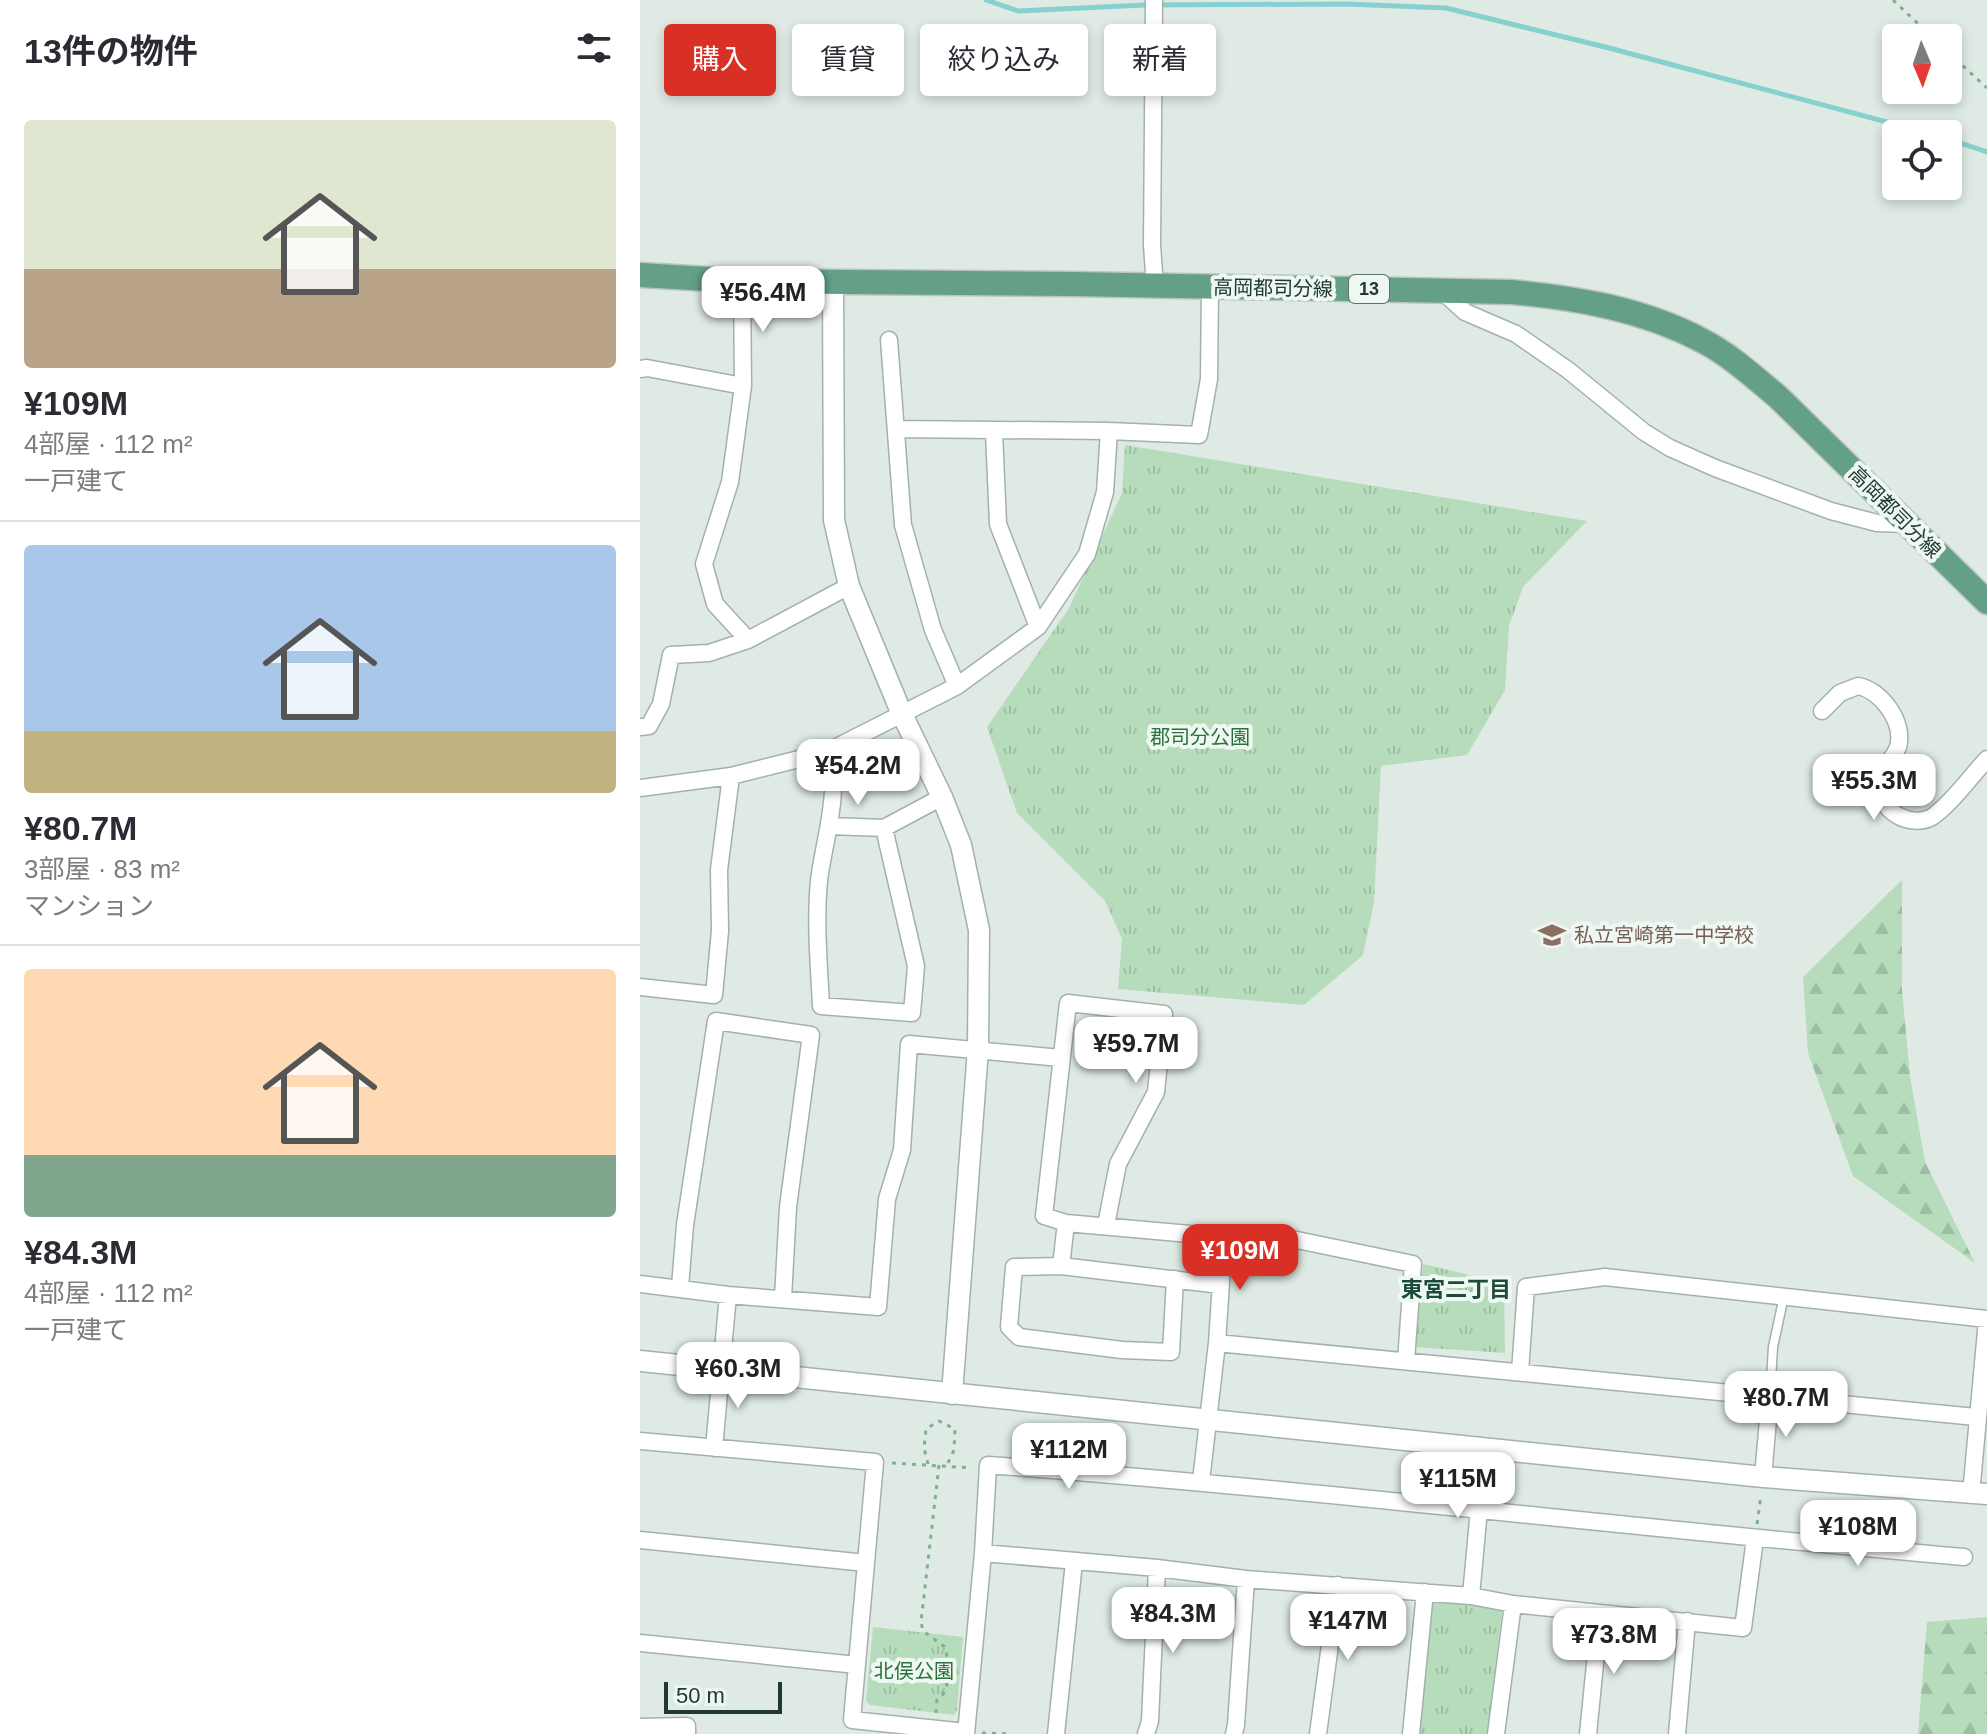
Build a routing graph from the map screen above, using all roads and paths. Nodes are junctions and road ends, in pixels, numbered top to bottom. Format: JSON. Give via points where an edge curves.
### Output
{"nodes":[{"id":1,"x":1154,"y":0,"type":"edge"},
{"id":2,"x":1893,"y":0,"type":"edge"},
{"id":3,"x":1918,"y":24,"type":"edge"},
{"id":4,"x":1962,"y":65,"type":"edge"},
{"id":5,"x":1987,"y":88,"type":"edge"},
{"id":6,"x":640,"y":275,"type":"edge"},
{"id":7,"x":742,"y":281,"type":"junction"},
{"id":8,"x":833,"y":282,"type":"junction"},
{"id":9,"x":1155,"y":287,"type":"junction"},
{"id":10,"x":1210,"y":287,"type":"junction"},
{"id":11,"x":1442,"y":291,"type":"junction"},
{"id":12,"x":889,"y":340,"type":"dead end"},
{"id":13,"x":640,"y":369,"type":"edge"},
{"id":14,"x":743,"y":386,"type":"junction"},
{"id":15,"x":897,"y":429,"type":"junction"},
{"id":16,"x":1109,"y":431,"type":"junction"},
{"id":17,"x":994,"y":432,"type":"junction"},
{"id":18,"x":1907,"y":524,"type":"junction"},
{"id":19,"x":849,"y":586,"type":"junction"},
{"id":20,"x":1987,"y":602,"type":"edge"},
{"id":21,"x":1038,"y":627,"type":"junction"},
{"id":22,"x":748,"y":640,"type":"junction"},
{"id":23,"x":957,"y":686,"type":"junction"},
{"id":24,"x":1822,"y":711,"type":"dead end"},
{"id":25,"x":901,"y":712,"type":"junction"},
{"id":26,"x":640,"y":727,"type":"edge"},
{"id":27,"x":827,"y":752,"type":"junction"},
{"id":28,"x":1987,"y":759,"type":"edge"},
{"id":29,"x":731,"y":776,"type":"junction"},
{"id":30,"x":640,"y":788,"type":"edge"},
{"id":31,"x":942,"y":797,"type":"junction"},
{"id":32,"x":830,"y":826,"type":"junction"},
{"id":33,"x":884,"y":828,"type":"junction"},
{"id":34,"x":640,"y":987,"type":"edge"},
{"id":35,"x":978,"y":1049,"type":"junction"},
{"id":36,"x":1061,"y":1058,"type":"junction"},
{"id":37,"x":1066,"y":1223,"type":"junction"},
{"id":38,"x":1106,"y":1225,"type":"junction"},
{"id":39,"x":1224,"y":1237,"type":"junction"},
{"id":40,"x":1061,"y":1266,"type":"junction"},
{"id":41,"x":1175,"y":1279,"type":"junction"},
{"id":42,"x":640,"y":1284,"type":"edge"},
{"id":43,"x":1221,"y":1285,"type":"junction"},
{"id":44,"x":680,"y":1287,"type":"junction"},
{"id":45,"x":728,"y":1295,"type":"junction"},
{"id":46,"x":1784,"y":1295,"type":"junction"},
{"id":47,"x":783,"y":1298,"type":"junction"},
{"id":48,"x":1987,"y":1320,"type":"edge"},
{"id":49,"x":1217,"y":1343,"type":"junction"},
{"id":50,"x":640,"y":1361,"type":"edge"},
{"id":51,"x":1406,"y":1361,"type":"junction"},
{"id":52,"x":721,"y":1368,"type":"junction"},
{"id":53,"x":1520,"y":1372,"type":"junction"},
{"id":54,"x":952,"y":1394,"type":"junction"},
{"id":55,"x":1770,"y":1397,"type":"junction"},
{"id":56,"x":1976,"y":1417,"type":"junction"},
{"id":57,"x":1208,"y":1418,"type":"junction"},
{"id":58,"x":640,"y":1441,"type":"edge"},
{"id":59,"x":1480,"y":1446,"type":"junction"},
{"id":60,"x":714,"y":1448,"type":"junction"},
{"id":61,"x":875,"y":1462,"type":"junction"},
{"id":62,"x":928,"y":1464,"type":"junction"},
{"id":63,"x":939,"y":1465,"type":"junction"},
{"id":64,"x":947,"y":1465,"type":"junction"},
{"id":65,"x":988,"y":1469,"type":"junction"},
{"id":66,"x":1763,"y":1477,"type":"junction"},
{"id":67,"x":1201,"y":1481,"type":"junction"},
{"id":68,"x":1979,"y":1494,"type":"edge"},
{"id":69,"x":1479,"y":1509,"type":"junction"},
{"id":70,"x":1755,"y":1539,"type":"junction"},
{"id":71,"x":640,"y":1540,"type":"edge"},
{"id":72,"x":983,"y":1553,"type":"junction"},
{"id":73,"x":1964,"y":1557,"type":"dead end"},
{"id":74,"x":1074,"y":1562,"type":"junction"},
{"id":75,"x":866,"y":1563,"type":"junction"},
{"id":76,"x":1157,"y":1568,"type":"junction"},
{"id":77,"x":1246,"y":1579,"type":"junction"},
{"id":78,"x":1338,"y":1585,"type":"junction"},
{"id":79,"x":1425,"y":1592,"type":"junction"},
{"id":80,"x":1471,"y":1596,"type":"junction"},
{"id":81,"x":1513,"y":1604,"type":"junction"},
{"id":82,"x":1600,"y":1614,"type":"junction"},
{"id":83,"x":1687,"y":1621,"type":"junction"},
{"id":84,"x":640,"y":1643,"type":"edge"},
{"id":85,"x":857,"y":1665,"type":"junction"},
{"id":86,"x":936,"y":1705,"type":"dead end"},
{"id":87,"x":640,"y":1727,"type":"edge"},
{"id":88,"x":966,"y":1733,"type":"edge"},
{"id":89,"x":687,"y":1734,"type":"edge"},
{"id":90,"x":1011,"y":1734,"type":"edge"},
{"id":91,"x":1056,"y":1734,"type":"edge"},
{"id":92,"x":1146,"y":1734,"type":"edge"},
{"id":93,"x":1234,"y":1734,"type":"edge"},
{"id":94,"x":1318,"y":1734,"type":"edge"},
{"id":95,"x":1411,"y":1734,"type":"edge"},
{"id":96,"x":1496,"y":1734,"type":"edge"},
{"id":97,"x":1588,"y":1734,"type":"edge"},
{"id":98,"x":1677,"y":1734,"type":"edge"}],
"edges":[{"from":1,"to":9,"type":"street"},
{"from":2,"to":3,"type":"path"},
{"from":4,"to":5,"type":"path"},
{"from":6,"to":7,"type":"main road","name":"高岡都司分線","number":"13"},
{"from":7,"to":8,"type":"main road","name":"高岡都司分線","number":"13"},
{"from":7,"to":14,"type":"street"},
{"from":8,"to":9,"type":"main road","name":"高岡都司分線","number":"13"},
{"from":8,"to":19,"type":"street","via":[[834,520]]},
{"from":9,"to":10,"type":"main road","name":"高岡都司分線","number":"13"},
{"from":10,"to":11,"type":"main road","name":"高岡都司分線","number":"13"},
{"from":10,"to":16,"type":"street","via":[[1209,379],[1199,435]]},
{"from":11,"to":18,"type":"street","via":[[1465,312],[1516,334],[1670,448],[1831,511],[1877,523]]},
{"from":11,"to":18,"type":"main road","name":"高岡都司分線","number":"13","via":[[1557,296],[1613,306],[1703,341],[1778,397]]},
{"from":12,"to":15,"type":"street"},
{"from":13,"to":14,"type":"street"},
{"from":14,"to":22,"type":"street","via":[[730,482],[704,564],[715,604]]},
{"from":15,"to":17,"type":"street"},
{"from":15,"to":23,"type":"street","via":[[903,525],[933,630]]},
{"from":16,"to":17,"type":"street"},
{"from":16,"to":21,"type":"street","via":[[1105,492],[1087,554]]},
{"from":17,"to":21,"type":"street","via":[[998,524]]},
{"from":18,"to":20,"type":"main road","name":"高岡都司分線","number":"13"},
{"from":19,"to":22,"type":"street"},
{"from":19,"to":25,"type":"street"},
{"from":21,"to":23,"type":"street"},
{"from":22,"to":26,"type":"street","via":[[709,653],[671,655],[661,704],[649,726]]},
{"from":23,"to":25,"type":"street"},
{"from":24,"to":28,"type":"street","via":[[1840,693],[1858,686],[1874,692],[1891,713],[1898,745],[1883,767],[1881,794],[1885,806],[1911,821],[1930,818]]},
{"from":25,"to":27,"type":"street"},
{"from":25,"to":31,"type":"street"},
{"from":27,"to":29,"type":"street"},
{"from":27,"to":32,"type":"street","via":[[832,763]]},
{"from":29,"to":30,"type":"street"},
{"from":29,"to":34,"type":"street","via":[[719,870],[714,995]]},
{"from":31,"to":33,"type":"street"},
{"from":31,"to":35,"type":"street","via":[[961,845],[979,930]]},
{"from":32,"to":33,"type":"street"},
{"from":32,"to":33,"type":"street","via":[[819,882],[821,1006],[912,1013],[916,966]]},
{"from":35,"to":36,"type":"street"},
{"from":35,"to":47,"type":"street","via":[[909,1044],[902,1150],[887,1199],[878,1307]]},
{"from":35,"to":54,"type":"street"},
{"from":36,"to":37,"type":"street","via":[[1044,1216]]},
{"from":36,"to":38,"type":"street","via":[[1068,1003],[1164,1014],[1156,1092],[1118,1164]]},
{"from":37,"to":38,"type":"street"},
{"from":37,"to":40,"type":"street"},
{"from":38,"to":39,"type":"street"},
{"from":39,"to":43,"type":"street"},
{"from":39,"to":51,"type":"street","via":[[1292,1239],[1413,1264]]},
{"from":40,"to":41,"type":"street"},
{"from":40,"to":41,"type":"street","via":[[1014,1267],[1009,1327],[1019,1337],[1171,1352]]},
{"from":41,"to":43,"type":"street"},
{"from":42,"to":44,"type":"street"},
{"from":43,"to":49,"type":"street"},
{"from":44,"to":45,"type":"street"},
{"from":44,"to":47,"type":"street","via":[[716,1021],[811,1035],[788,1207]]},
{"from":45,"to":47,"type":"street"},
{"from":45,"to":52,"type":"street"},
{"from":46,"to":48,"type":"street"},
{"from":46,"to":53,"type":"street","via":[[1605,1277],[1526,1287]]},
{"from":46,"to":55,"type":"lane"},
{"from":48,"to":56,"type":"street"},
{"from":49,"to":51,"type":"street"},
{"from":49,"to":57,"type":"street"},
{"from":50,"to":52,"type":"street"},
{"from":51,"to":53,"type":"street"},
{"from":52,"to":54,"type":"street"},
{"from":52,"to":60,"type":"street"},
{"from":53,"to":55,"type":"street"},
{"from":54,"to":57,"type":"street"},
{"from":55,"to":56,"type":"street"},
{"from":55,"to":66,"type":"street"},
{"from":56,"to":68,"type":"street"},
{"from":57,"to":59,"type":"street"},
{"from":57,"to":67,"type":"street"},
{"from":58,"to":60,"type":"street"},
{"from":59,"to":66,"type":"street"},
{"from":59,"to":69,"type":"street"},
{"from":60,"to":61,"type":"street"},
{"from":61,"to":62,"type":"path"},
{"from":61,"to":75,"type":"street"},
{"from":62,"to":63,"type":"path"},
{"from":62,"to":64,"type":"path","via":[[926,1429],[939,1421],[955,1429]]},
{"from":63,"to":64,"type":"path"},
{"from":63,"to":86,"type":"path","via":[[921,1622],[923,1631],[945,1647],[948,1661],[947,1688]]},
{"from":64,"to":65,"type":"path"},
{"from":65,"to":67,"type":"street"},
{"from":65,"to":72,"type":"street"},
{"from":66,"to":68,"type":"street"},
{"from":66,"to":70,"type":"path"},
{"from":67,"to":69,"type":"street"},
{"from":69,"to":70,"type":"street"},
{"from":69,"to":80,"type":"street"},
{"from":70,"to":73,"type":"street"},
{"from":70,"to":83,"type":"street","via":[[1743,1628]]},
{"from":71,"to":75,"type":"street"},
{"from":72,"to":74,"type":"street"},
{"from":72,"to":88,"type":"street"},
{"from":74,"to":76,"type":"street"},
{"from":74,"to":91,"type":"street"},
{"from":75,"to":85,"type":"street"},
{"from":76,"to":77,"type":"street"},
{"from":76,"to":92,"type":"street"},
{"from":77,"to":78,"type":"street"},
{"from":77,"to":93,"type":"street"},
{"from":78,"to":79,"type":"street"},
{"from":78,"to":94,"type":"street"},
{"from":79,"to":80,"type":"street"},
{"from":79,"to":95,"type":"street"},
{"from":80,"to":81,"type":"street"},
{"from":81,"to":82,"type":"street"},
{"from":81,"to":96,"type":"street"},
{"from":82,"to":83,"type":"street"},
{"from":82,"to":97,"type":"street"},
{"from":83,"to":98,"type":"street"},
{"from":84,"to":85,"type":"street"},
{"from":85,"to":88,"type":"street","via":[[852,1720]]},
{"from":87,"to":89,"type":"street","via":[[687,1726]]},
{"from":88,"to":90,"type":"path"}]}
